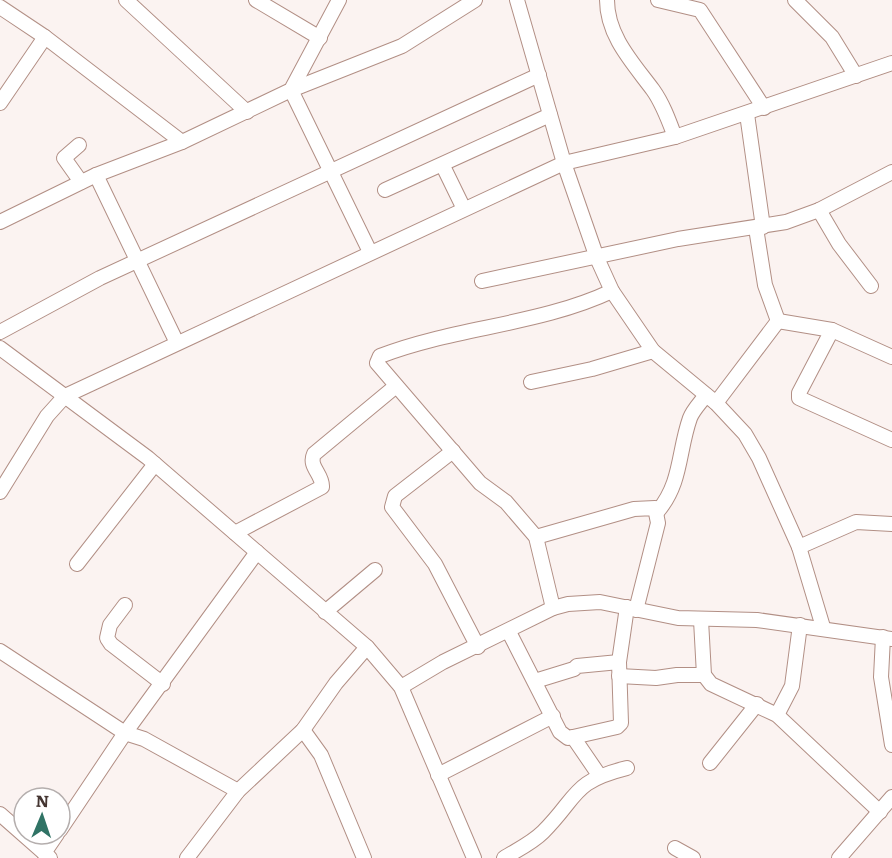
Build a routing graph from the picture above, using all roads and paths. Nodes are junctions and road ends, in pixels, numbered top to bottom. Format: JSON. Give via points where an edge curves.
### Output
{"nodes":[{"id":1,"x":126,"y":0,"type":"edge"},
{"id":2,"x":256,"y":0,"type":"edge"},
{"id":3,"x":339,"y":0,"type":"edge"},
{"id":4,"x":475,"y":0,"type":"edge"},
{"id":5,"x":517,"y":0,"type":"edge"},
{"id":6,"x":607,"y":0,"type":"edge"},
{"id":7,"x":658,"y":0,"type":"edge"},
{"id":8,"x":795,"y":0,"type":"edge"},
{"id":9,"x":703,"y":5,"type":"edge"},
{"id":10,"x":0,"y":7,"type":"edge"},
{"id":11,"x":45,"y":37,"type":"junction"},
{"id":12,"x":320,"y":38,"type":"junction"},
{"id":13,"x":892,"y":63,"type":"edge"},
{"id":14,"x":539,"y":75,"type":"junction"},
{"id":15,"x":856,"y":76,"type":"junction"},
{"id":16,"x":291,"y":90,"type":"junction"},
{"id":17,"x":0,"y":103,"type":"edge"},
{"id":18,"x":764,"y":108,"type":"junction"},
{"id":19,"x":247,"y":112,"type":"junction"},
{"id":20,"x":747,"y":114,"type":"junction"},
{"id":21,"x":550,"y":115,"type":"junction"},
{"id":22,"x":675,"y":137,"type":"junction"},
{"id":23,"x":182,"y":142,"type":"junction"},
{"id":24,"x":80,"y":145,"type":"dead end"},
{"id":25,"x":564,"y":163,"type":"junction"},
{"id":26,"x":443,"y":166,"type":"junction"},
{"id":27,"x":892,"y":172,"type":"edge"},
{"id":28,"x":329,"y":173,"type":"junction"},
{"id":29,"x":96,"y":175,"type":"junction"},
{"id":30,"x":81,"y":182,"type":"junction"},
{"id":31,"x":385,"y":190,"type":"dead end"},
{"id":32,"x":463,"y":207,"type":"junction"},
{"id":33,"x":819,"y":210,"type":"junction"},
{"id":34,"x":0,"y":222,"type":"edge"},
{"id":35,"x":760,"y":228,"type":"junction"},
{"id":36,"x":370,"y":252,"type":"junction"},
{"id":37,"x":597,"y":258,"type":"junction"},
{"id":38,"x":138,"y":262,"type":"junction"},
{"id":39,"x":482,"y":281,"type":"dead end"},
{"id":40,"x":872,"y":286,"type":"dead end"},
{"id":41,"x":612,"y":291,"type":"junction"},
{"id":42,"x":778,"y":321,"type":"junction"},
{"id":43,"x":832,"y":330,"type":"junction"},
{"id":44,"x":0,"y":332,"type":"edge"},
{"id":45,"x":177,"y":343,"type":"junction"},
{"id":46,"x":0,"y":348,"type":"edge"},
{"id":47,"x":653,"y":351,"type":"junction"},
{"id":48,"x":892,"y":357,"type":"edge"},
{"id":49,"x":531,"y":382,"type":"dead end"},
{"id":50,"x":396,"y":386,"type":"junction"},
{"id":51,"x":65,"y":396,"type":"junction"},
{"id":52,"x":711,"y":399,"type":"junction"},
{"id":53,"x":892,"y":440,"type":"edge"},
{"id":54,"x":453,"y":451,"type":"junction"},
{"id":55,"x":154,"y":464,"type":"junction"},
{"id":56,"x":5,"y":469,"type":"edge"},
{"id":57,"x":0,"y":492,"type":"edge"},
{"id":58,"x":658,"y":511,"type":"junction"},
{"id":59,"x":892,"y":524,"type":"edge"},
{"id":60,"x":235,"y":532,"type":"junction"},
{"id":61,"x":536,"y":537,"type":"junction"},
{"id":62,"x":798,"y":547,"type":"junction"},
{"id":63,"x":257,"y":552,"type":"junction"},
{"id":64,"x":77,"y":564,"type":"dead end"},
{"id":65,"x":375,"y":570,"type":"dead end"},
{"id":66,"x":125,"y":605,"type":"dead end"},
{"id":67,"x":553,"y":608,"type":"junction"},
{"id":68,"x":632,"y":609,"type":"junction"},
{"id":69,"x":325,"y":612,"type":"junction"},
{"id":70,"x":701,"y":620,"type":"junction"},
{"id":71,"x":800,"y":625,"type":"junction"},
{"id":72,"x":823,"y":627,"type":"junction"},
{"id":73,"x":509,"y":632,"type":"junction"},
{"id":74,"x":888,"y":638,"type":"edge"},
{"id":75,"x":478,"y":646,"type":"junction"},
{"id":76,"x":367,"y":647,"type":"junction"},
{"id":77,"x":0,"y":651,"type":"edge"},
{"id":78,"x":619,"y":669,"type":"junction"},
{"id":79,"x":704,"y":675,"type":"junction"},
{"id":80,"x":535,"y":681,"type":"junction"},
{"id":81,"x":163,"y":684,"type":"junction"},
{"id":82,"x":401,"y":687,"type":"junction"},
{"id":83,"x":758,"y":704,"type":"junction"},
{"id":84,"x":777,"y":715,"type":"junction"},
{"id":85,"x":553,"y":717,"type":"junction"},
{"id":86,"x":303,"y":730,"type":"junction"},
{"id":87,"x":125,"y":733,"type":"junction"},
{"id":88,"x":573,"y":737,"type":"junction"},
{"id":89,"x":892,"y":745,"type":"edge"},
{"id":90,"x":710,"y":763,"type":"dead end"},
{"id":91,"x":627,"y":768,"type":"dead end"},
{"id":92,"x":438,"y":775,"type":"junction"},
{"id":93,"x":599,"y":775,"type":"junction"},
{"id":94,"x":238,"y":791,"type":"junction"},
{"id":95,"x":892,"y":797,"type":"edge"},
{"id":96,"x":72,"y":812,"type":"edge"},
{"id":97,"x":880,"y":812,"type":"junction"},
{"id":98,"x":0,"y":814,"type":"edge"},
{"id":99,"x":675,"y":848,"type":"dead end"},
{"id":100,"x":47,"y":856,"type":"edge"},
{"id":101,"x":187,"y":858,"type":"edge"},
{"id":102,"x":364,"y":858,"type":"edge"},
{"id":103,"x":474,"y":858,"type":"edge"},
{"id":104,"x":504,"y":858,"type":"edge"},
{"id":105,"x":693,"y":858,"type":"edge"},
{"id":106,"x":839,"y":858,"type":"edge"}],
"edges":[{"from":1,"to":19,"type":"street"},
{"from":2,"to":12,"type":"street"},
{"from":3,"to":12,"type":"street"},
{"from":4,"to":16,"type":"street","via":[[402,46]]},
{"from":5,"to":14,"type":"street"},
{"from":6,"to":22,"type":"street","via":[[625,54],[653,90]]},
{"from":7,"to":9,"type":"street"},
{"from":8,"to":15,"type":"street","via":[[832,37]]},
{"from":9,"to":18,"type":"street"},
{"from":10,"to":11,"type":"street"},
{"from":11,"to":17,"type":"street"},
{"from":11,"to":23,"type":"street"},
{"from":12,"to":16,"type":"street"},
{"from":13,"to":15,"type":"street"},
{"from":14,"to":21,"type":"street"},
{"from":14,"to":28,"type":"street"},
{"from":15,"to":18,"type":"street"},
{"from":16,"to":19,"type":"street"},
{"from":16,"to":28,"type":"street"},
{"from":18,"to":20,"type":"street"},
{"from":19,"to":23,"type":"street"},
{"from":20,"to":22,"type":"street"},
{"from":20,"to":35,"type":"street"},
{"from":21,"to":25,"type":"street"},
{"from":21,"to":26,"type":"street"},
{"from":22,"to":25,"type":"street"},
{"from":23,"to":29,"type":"street"},
{"from":24,"to":30,"type":"street","via":[[64,158]]},
{"from":25,"to":32,"type":"street"},
{"from":25,"to":37,"type":"street"},
{"from":26,"to":31,"type":"street"},
{"from":26,"to":32,"type":"street"},
{"from":27,"to":33,"type":"street"},
{"from":28,"to":36,"type":"street"},
{"from":28,"to":38,"type":"street"},
{"from":29,"to":30,"type":"street"},
{"from":29,"to":38,"type":"street"},
{"from":30,"to":34,"type":"street"},
{"from":32,"to":36,"type":"street"},
{"from":33,"to":35,"type":"street"},
{"from":33,"to":40,"type":"street","via":[[839,244]]},
{"from":35,"to":37,"type":"street","via":[[678,239]]},
{"from":35,"to":42,"type":"street","via":[[765,285]]},
{"from":36,"to":45,"type":"street"},
{"from":37,"to":39,"type":"street"},
{"from":37,"to":41,"type":"street"},
{"from":38,"to":44,"type":"street"},
{"from":38,"to":45,"type":"street"},
{"from":41,"to":47,"type":"street"},
{"from":41,"to":50,"type":"street","via":[[577,304],[426,340],[380,356],[378,367]]},
{"from":42,"to":43,"type":"street"},
{"from":42,"to":52,"type":"street"},
{"from":43,"to":48,"type":"street"},
{"from":43,"to":53,"type":"street","via":[[799,398]]},
{"from":45,"to":51,"type":"street"},
{"from":46,"to":51,"type":"street"},
{"from":47,"to":49,"type":"street"},
{"from":47,"to":52,"type":"street"},
{"from":50,"to":54,"type":"street"},
{"from":50,"to":60,"type":"street","via":[[314,454],[312,463],[322,487]]},
{"from":51,"to":55,"type":"street"},
{"from":51,"to":56,"type":"street"},
{"from":52,"to":58,"type":"street","via":[[691,415],[676,482]]},
{"from":52,"to":62,"type":"street","via":[[745,434]]},
{"from":54,"to":61,"type":"street"},
{"from":54,"to":75,"type":"street","via":[[395,496],[392,507],[435,564]]},
{"from":55,"to":60,"type":"street"},
{"from":55,"to":64,"type":"street"},
{"from":56,"to":57,"type":"street"},
{"from":58,"to":61,"type":"street","via":[[634,509]]},
{"from":58,"to":68,"type":"street","via":[[658,523]]},
{"from":59,"to":62,"type":"street","via":[[856,522]]},
{"from":60,"to":63,"type":"street"},
{"from":61,"to":67,"type":"street"},
{"from":62,"to":72,"type":"street"},
{"from":63,"to":69,"type":"street"},
{"from":63,"to":81,"type":"street"},
{"from":65,"to":69,"type":"street"},
{"from":66,"to":81,"type":"street","via":[[110,625],[107,638]]},
{"from":67,"to":68,"type":"street","via":[[600,602]]},
{"from":67,"to":73,"type":"street"},
{"from":68,"to":70,"type":"street"},
{"from":68,"to":78,"type":"street"},
{"from":69,"to":76,"type":"street"},
{"from":70,"to":71,"type":"street"},
{"from":70,"to":79,"type":"street"},
{"from":71,"to":72,"type":"street"},
{"from":71,"to":84,"type":"street","via":[[792,686]]},
{"from":72,"to":74,"type":"street"},
{"from":73,"to":75,"type":"street"},
{"from":73,"to":80,"type":"street"},
{"from":74,"to":89,"type":"street","via":[[881,677]]},
{"from":75,"to":82,"type":"street"},
{"from":76,"to":82,"type":"street"},
{"from":76,"to":86,"type":"street"},
{"from":77,"to":87,"type":"street"},
{"from":78,"to":79,"type":"street","via":[[656,678]]},
{"from":78,"to":80,"type":"street","via":[[577,666]]},
{"from":78,"to":88,"type":"street","via":[[620,725]]},
{"from":79,"to":83,"type":"street","via":[[711,684]]},
{"from":80,"to":85,"type":"street"},
{"from":81,"to":87,"type":"street"},
{"from":82,"to":92,"type":"street"},
{"from":83,"to":84,"type":"street"},
{"from":83,"to":90,"type":"street"},
{"from":84,"to":97,"type":"street"},
{"from":85,"to":88,"type":"street","via":[[564,736]]},
{"from":85,"to":92,"type":"street"},
{"from":86,"to":94,"type":"street"},
{"from":86,"to":102,"type":"street","via":[[321,755]]},
{"from":87,"to":94,"type":"street","via":[[144,739]]},
{"from":87,"to":96,"type":"street"},
{"from":88,"to":93,"type":"street"},
{"from":91,"to":93,"type":"street"},
{"from":92,"to":103,"type":"street"},
{"from":93,"to":104,"type":"street","via":[[572,795],[536,838]]},
{"from":94,"to":101,"type":"street"},
{"from":95,"to":97,"type":"street"},
{"from":97,"to":106,"type":"street"},
{"from":98,"to":100,"type":"street"},
{"from":99,"to":105,"type":"street"}]}
